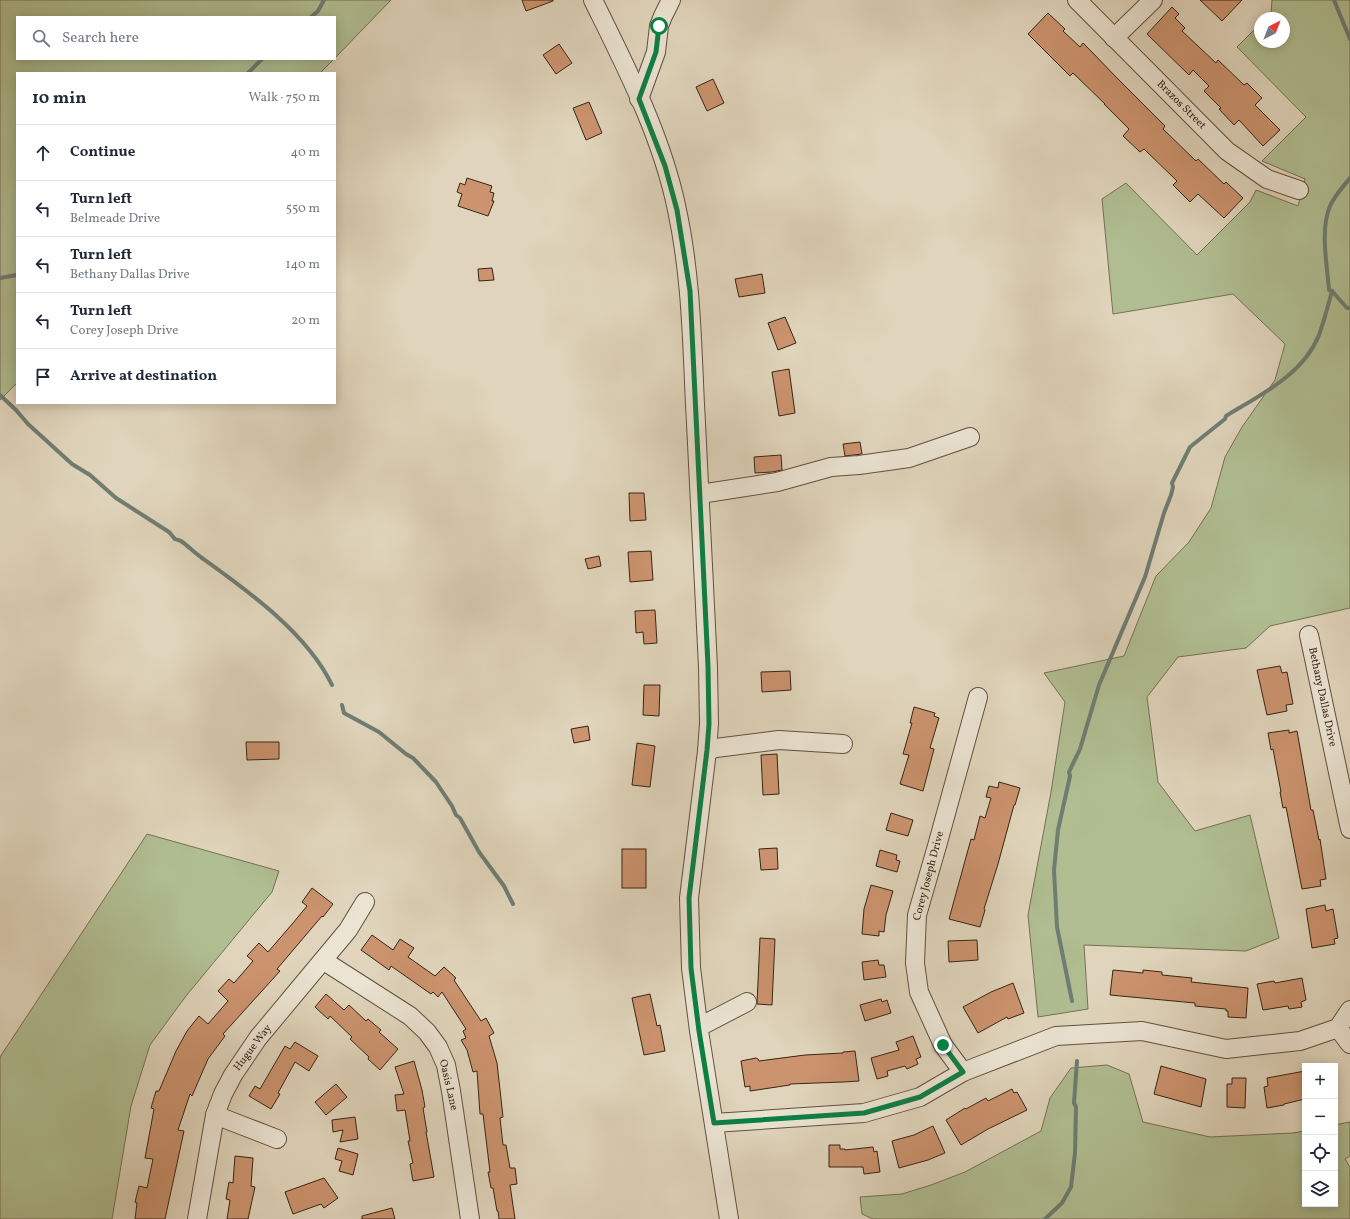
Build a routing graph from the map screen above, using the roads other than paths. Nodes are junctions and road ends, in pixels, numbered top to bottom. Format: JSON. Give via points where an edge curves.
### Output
{"nodes":[{"id":1,"x":593,"y":0,"type":"edge"},
{"id":2,"x":672,"y":0,"type":"edge"},
{"id":3,"x":1077,"y":0,"type":"edge"},
{"id":4,"x":1153,"y":0,"type":"edge"},
{"id":5,"x":1114,"y":38,"type":"junction"},
{"id":6,"x":639,"y":99,"type":"junction"},
{"id":7,"x":1299,"y":190,"type":"dead end"},
{"id":8,"x":970,"y":437,"type":"dead end"},
{"id":9,"x":700,"y":494,"type":"junction"},
{"id":10,"x":1309,"y":635,"type":"dead end"},
{"id":11,"x":978,"y":697,"type":"dead end"},
{"id":12,"x":843,"y":744,"type":"dead end"},
{"id":13,"x":707,"y":750,"type":"junction"},
{"id":14,"x":1350,"y":829,"type":"edge"},
{"id":15,"x":365,"y":902,"type":"dead end"},
{"id":16,"x":324,"y":961,"type":"junction"},
{"id":17,"x":747,"y":1002,"type":"dead end"},
{"id":18,"x":1350,"y":1010,"type":"edge"},
{"id":19,"x":699,"y":1027,"type":"junction"},
{"id":20,"x":1338,"y":1028,"type":"junction"},
{"id":21,"x":1350,"y":1044,"type":"edge"},
{"id":22,"x":963,"y":1072,"type":"junction"},
{"id":23,"x":215,"y":1116,"type":"junction"},
{"id":24,"x":714,"y":1123,"type":"junction"},
{"id":25,"x":277,"y":1139,"type":"dead end"},
{"id":26,"x":197,"y":1219,"type":"edge"},
{"id":27,"x":470,"y":1219,"type":"edge"},
{"id":28,"x":729,"y":1219,"type":"edge"}],
"edges":[{"from":1,"to":6,"type":"street"},
{"from":2,"to":6,"type":"street","via":[[659,26],[656,52]]},
{"from":3,"to":5,"type":"street","name":"Brazos Street"},
{"from":4,"to":5,"type":"street"},
{"from":5,"to":7,"type":"street","name":"Brazos Street","via":[[1227,151],[1267,179]]},
{"from":6,"to":9,"type":"street","via":[[658,146],[675,202],[690,291]]},
{"from":8,"to":9,"type":"street","via":[[910,458],[831,467],[777,482]]},
{"from":9,"to":13,"type":"street","via":[[708,666]]},
{"from":10,"to":14,"type":"street","name":"Bethany Dallas Drive"},
{"from":11,"to":22,"type":"street","name":"Corey Joseph Drive","via":[[917,916],[915,963],[919,992],[943,1045]]},
{"from":12,"to":13,"type":"street","via":[[779,740]]},
{"from":13,"to":19,"type":"street","via":[[689,898],[691,968]]},
{"from":15,"to":16,"type":"street","name":"Hugue Way","via":[[348,930]]},
{"from":16,"to":23,"type":"street","name":"Hugue Way","via":[[244,1057],[229,1081]]},
{"from":16,"to":27,"type":"street","name":"Oasis Lane","via":[[410,1016],[438,1047],[446,1065],[451,1091]]},
{"from":17,"to":19,"type":"street"},
{"from":18,"to":20,"type":"street"},
{"from":19,"to":24,"type":"street"},
{"from":20,"to":21,"type":"street"},
{"from":20,"to":22,"type":"street","via":[[1300,1041],[1226,1049],[1142,1031],[1056,1036]]},
{"from":22,"to":24,"type":"street","via":[[920,1097],[864,1113]]},
{"from":23,"to":25,"type":"street"},
{"from":23,"to":26,"type":"street","name":"Hugue Way"},
{"from":24,"to":28,"type":"street"}]}
